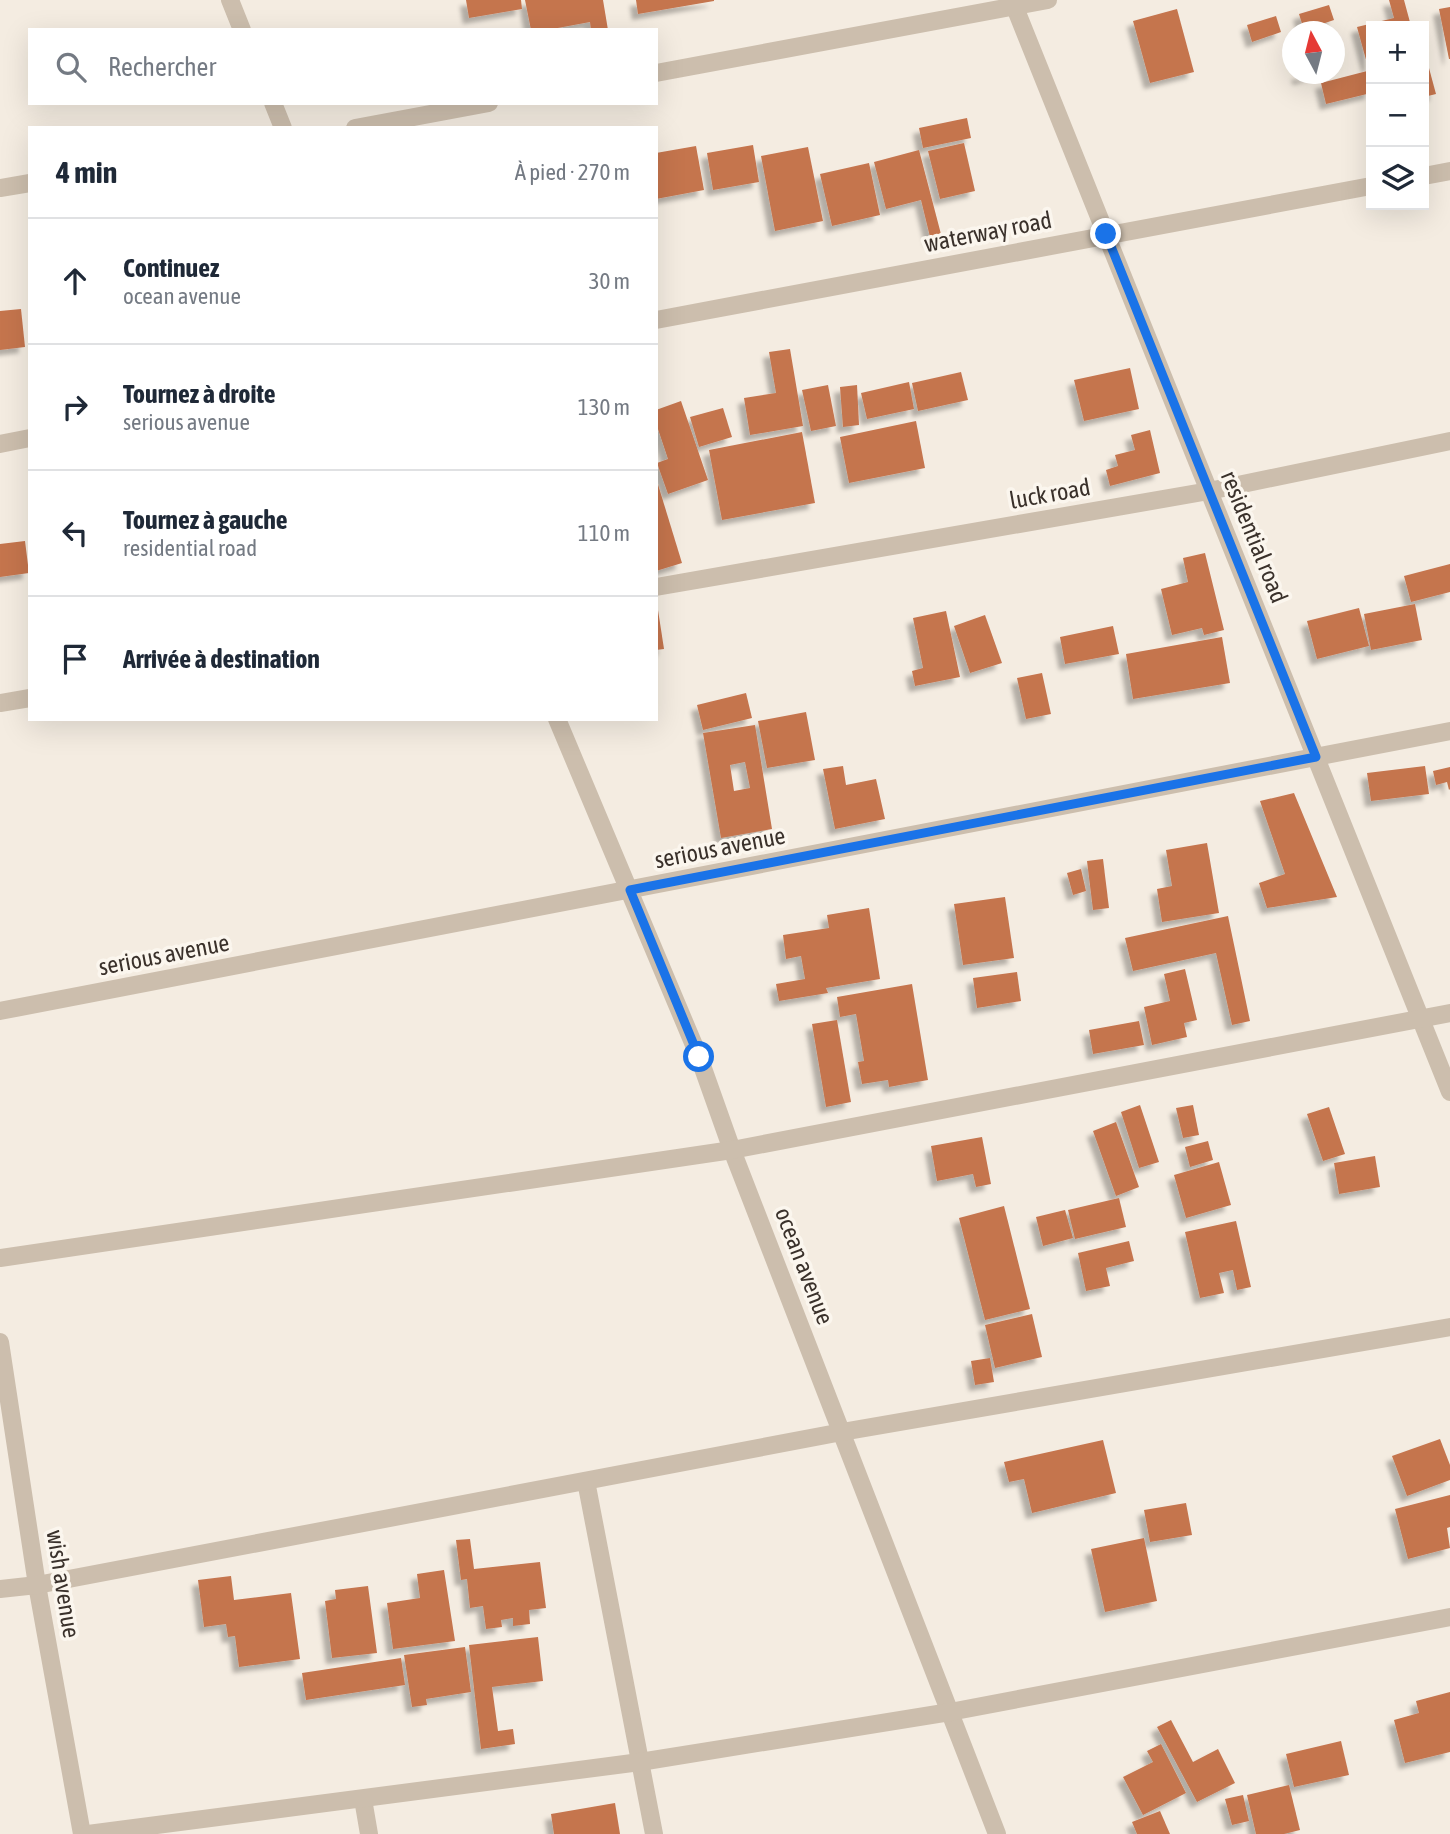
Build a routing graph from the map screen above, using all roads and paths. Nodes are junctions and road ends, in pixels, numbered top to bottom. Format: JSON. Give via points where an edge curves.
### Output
{"nodes":[{"id":1,"x":230,"y":0,"type":"edge"},
{"id":2,"x":1048,"y":0,"type":"edge"},
{"id":3,"x":1014,"y":4,"type":"edge"},
{"id":4,"x":241,"y":28,"type":"edge"},
{"id":5,"x":658,"y":73,"type":"edge"},
{"id":6,"x":274,"y":105,"type":"edge"},
{"id":7,"x":478,"y":105,"type":"edge"},
{"id":8,"x":282,"y":126,"type":"edge"},
{"id":9,"x":366,"y":126,"type":"edge"},
{"id":10,"x":1450,"y":171,"type":"edge"},
{"id":11,"x":1429,"y":175,"type":"edge"},
{"id":12,"x":28,"y":183,"type":"edge"},
{"id":13,"x":1366,"y":187,"type":"edge"},
{"id":14,"x":0,"y":188,"type":"edge"},
{"id":15,"x":1106,"y":234,"type":"junction"},
{"id":16,"x":658,"y":320,"type":"edge"},
{"id":17,"x":28,"y":438,"type":"edge"},
{"id":18,"x":1450,"y":441,"type":"edge"},
{"id":19,"x":0,"y":444,"type":"edge"},
{"id":20,"x":1209,"y":491,"type":"junction"},
{"id":21,"x":658,"y":587,"type":"edge"},
{"id":22,"x":28,"y":698,"type":"edge"},
{"id":23,"x":0,"y":704,"type":"edge"},
{"id":24,"x":558,"y":721,"type":"edge"},
{"id":25,"x":1450,"y":731,"type":"edge"},
{"id":26,"x":1316,"y":757,"type":"junction"},
{"id":27,"x":630,"y":890,"type":"junction"},
{"id":28,"x":0,"y":1011,"type":"edge"},
{"id":29,"x":1450,"y":1013,"type":"edge"},
{"id":30,"x":1420,"y":1018,"type":"junction"},
{"id":31,"x":1450,"y":1092,"type":"edge"},
{"id":32,"x":732,"y":1150,"type":"junction"},
{"id":33,"x":0,"y":1258,"type":"edge"},
{"id":34,"x":1450,"y":1327,"type":"edge"},
{"id":35,"x":0,"y":1342,"type":"edge"},
{"id":36,"x":842,"y":1432,"type":"junction"},
{"id":37,"x":586,"y":1481,"type":"junction"},
{"id":38,"x":37,"y":1585,"type":"junction"},
{"id":39,"x":0,"y":1589,"type":"edge"},
{"id":40,"x":1450,"y":1617,"type":"edge"},
{"id":41,"x":950,"y":1712,"type":"junction"},
{"id":42,"x":640,"y":1762,"type":"junction"},
{"id":43,"x":363,"y":1798,"type":"junction"},
{"id":44,"x":82,"y":1834,"type":"edge"},
{"id":45,"x":88,"y":1834,"type":"edge"},
{"id":46,"x":369,"y":1834,"type":"edge"},
{"id":47,"x":654,"y":1834,"type":"edge"},
{"id":48,"x":997,"y":1834,"type":"edge"}],
"edges":[{"from":1,"to":4,"type":"street"},
{"from":2,"to":3,"type":"street"},
{"from":3,"to":5,"type":"street"},
{"from":3,"to":15,"type":"street","name":"residential road"},
{"from":6,"to":8,"type":"street"},
{"from":7,"to":9,"type":"street"},
{"from":10,"to":11,"type":"street"},
{"from":12,"to":14,"type":"street"},
{"from":13,"to":15,"type":"street","name":"waterway road"},
{"from":15,"to":16,"type":"street","name":"waterway road"},
{"from":15,"to":20,"type":"street","name":"residential road"},
{"from":17,"to":19,"type":"street"},
{"from":18,"to":20,"type":"street","name":"luck road"},
{"from":20,"to":21,"type":"street","name":"luck road"},
{"from":20,"to":26,"type":"street","name":"residential road"},
{"from":22,"to":23,"type":"street"},
{"from":24,"to":27,"type":"street","name":"ocean avenue"},
{"from":25,"to":26,"type":"street","name":"serious avenue"},
{"from":26,"to":27,"type":"street","name":"serious avenue"},
{"from":26,"to":30,"type":"street","name":"residential road"},
{"from":27,"to":28,"type":"street","name":"serious avenue"},
{"from":27,"to":32,"type":"street","name":"ocean avenue"},
{"from":29,"to":30,"type":"street"},
{"from":30,"to":31,"type":"street","name":"residential road"},
{"from":30,"to":32,"type":"street"},
{"from":32,"to":33,"type":"street"},
{"from":32,"to":36,"type":"street","name":"ocean avenue"},
{"from":34,"to":36,"type":"street"},
{"from":35,"to":38,"type":"street","name":"wish avenue"},
{"from":36,"to":37,"type":"street"},
{"from":36,"to":41,"type":"street","name":"ocean avenue"},
{"from":37,"to":38,"type":"street"},
{"from":37,"to":42,"type":"street"},
{"from":38,"to":39,"type":"street"},
{"from":38,"to":44,"type":"street","name":"wish avenue"},
{"from":40,"to":41,"type":"street"},
{"from":41,"to":42,"type":"street"},
{"from":41,"to":48,"type":"street","name":"ocean avenue"},
{"from":42,"to":43,"type":"street"},
{"from":42,"to":47,"type":"street"},
{"from":43,"to":45,"type":"street"},
{"from":43,"to":46,"type":"street"}]}
